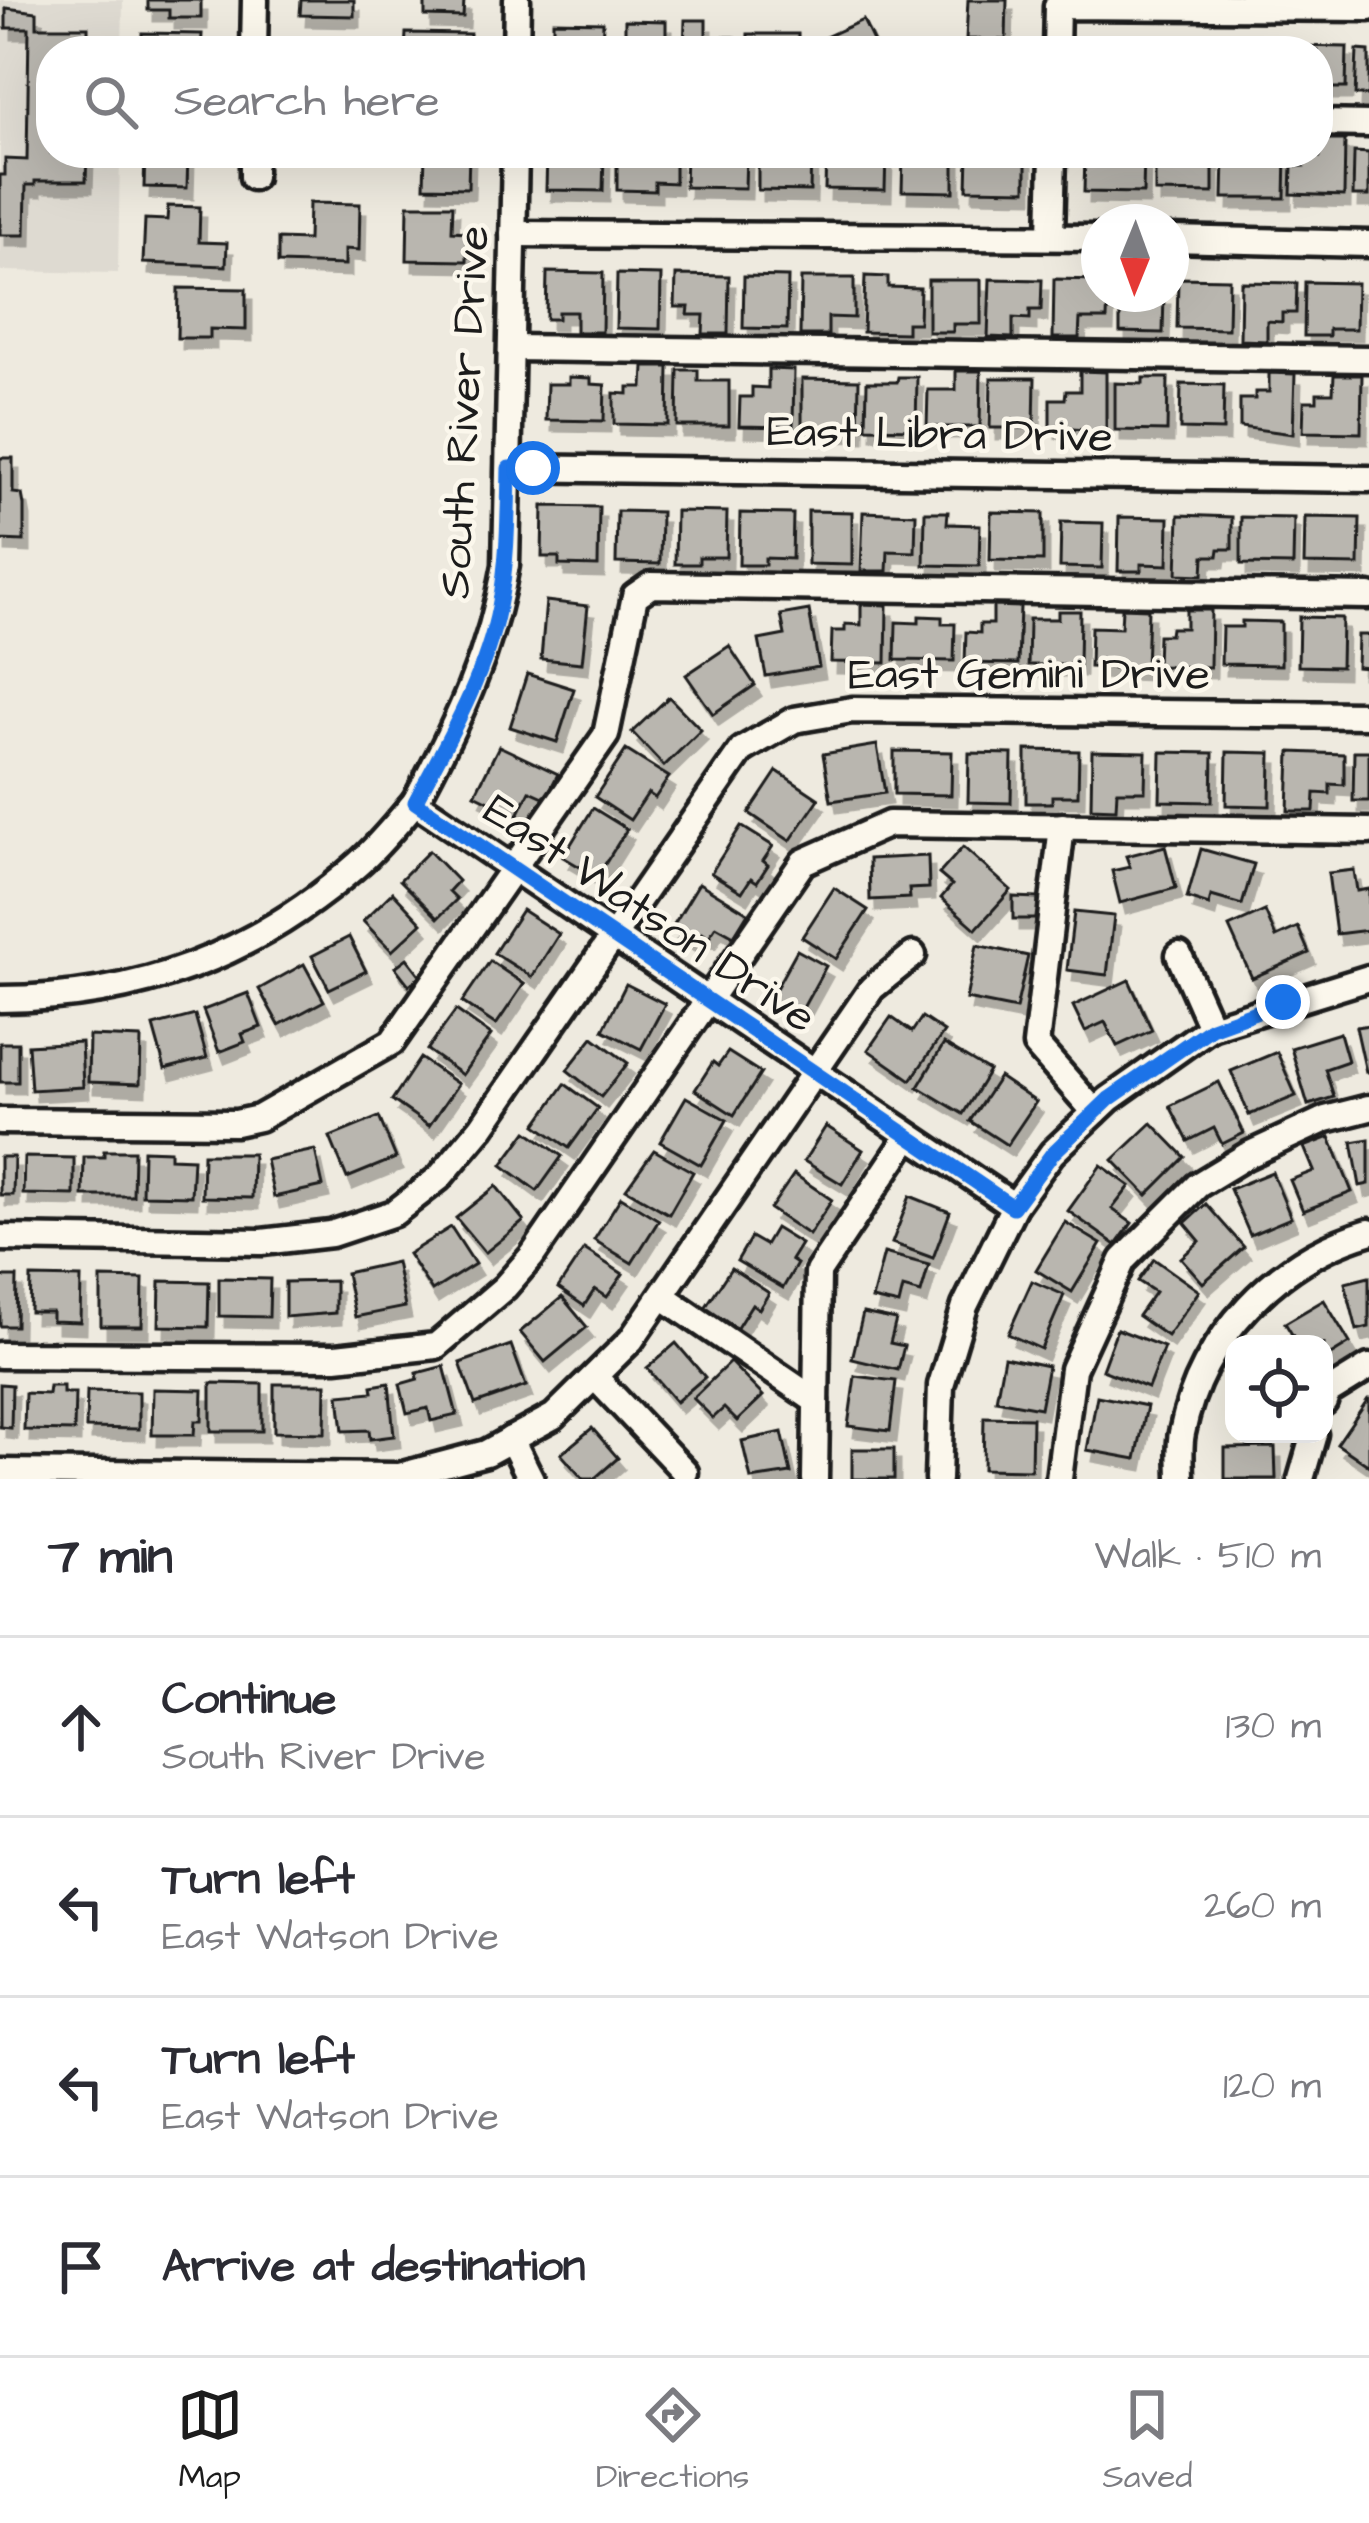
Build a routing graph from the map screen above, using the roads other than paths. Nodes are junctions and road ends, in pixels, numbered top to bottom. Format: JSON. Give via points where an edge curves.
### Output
{"nodes":[{"id":1,"x":255,"y":0,"type":"edge"},
{"id":2,"x":517,"y":0,"type":"edge"},
{"id":3,"x":1369,"y":8,"type":"edge"},
{"id":4,"x":254,"y":36,"type":"edge"},
{"id":5,"x":517,"y":36,"type":"edge"},
{"id":6,"x":1056,"y":36,"type":"edge"},
{"id":7,"x":1333,"y":123,"type":"edge"},
{"id":8,"x":1369,"y":124,"type":"edge"},
{"id":9,"x":515,"y":168,"type":"edge"},
{"id":10,"x":1053,"y":168,"type":"edge"},
{"id":11,"x":513,"y":234,"type":"junction"},
{"id":12,"x":1051,"y":237,"type":"junction"},
{"id":13,"x":1081,"y":238,"type":"edge"},
{"id":14,"x":1189,"y":239,"type":"edge"},
{"id":15,"x":1369,"y":244,"type":"edge"},
{"id":16,"x":512,"y":348,"type":"junction"},
{"id":17,"x":1369,"y":358,"type":"edge"},
{"id":18,"x":509,"y":468,"type":"junction"},
{"id":19,"x":1369,"y":479,"type":"edge"},
{"id":20,"x":1369,"y":596,"type":"edge"},
{"id":21,"x":1369,"y":716,"type":"edge"},
{"id":22,"x":415,"y":802,"type":"junction"},
{"id":23,"x":1062,"y":826,"type":"junction"},
{"id":24,"x":1369,"y":831,"type":"edge"},
{"id":25,"x":515,"y":870,"type":"junction"},
{"id":26,"x":611,"y":934,"type":"junction"},
{"id":27,"x":913,"y":956,"type":"dead end"},
{"id":28,"x":1179,"y":956,"type":"dead end"},
{"id":29,"x":1369,"y":978,"type":"edge"},
{"id":30,"x":0,"y":998,"type":"edge"},
{"id":31,"x":709,"y":1002,"type":"junction"},
{"id":32,"x":1211,"y":1028,"type":"junction"},
{"id":33,"x":815,"y":1074,"type":"junction"},
{"id":34,"x":1369,"y":1108,"type":"edge"},
{"id":35,"x":1095,"y":1112,"type":"junction"},
{"id":36,"x":0,"y":1120,"type":"edge"},
{"id":37,"x":908,"y":1136,"type":"junction"},
{"id":38,"x":1013,"y":1207,"type":"junction"},
{"id":39,"x":1369,"y":1232,"type":"edge"},
{"id":40,"x":0,"y":1238,"type":"edge"},
{"id":41,"x":662,"y":1296,"type":"junction"},
{"id":42,"x":0,"y":1354,"type":"edge"},
{"id":43,"x":1369,"y":1367,"type":"edge"},
{"id":44,"x":595,"y":1377,"type":"junction"},
{"id":45,"x":1333,"y":1389,"type":"edge"},
{"id":46,"x":816,"y":1401,"type":"junction"},
{"id":47,"x":512,"y":1439,"type":"junction"},
{"id":48,"x":1312,"y":1443,"type":"edge"},
{"id":49,"x":0,"y":1472,"type":"edge"},
{"id":50,"x":685,"y":1472,"type":"dead end"},
{"id":51,"x":531,"y":1479,"type":"edge"},
{"id":52,"x":815,"y":1479,"type":"edge"},
{"id":53,"x":938,"y":1479,"type":"edge"},
{"id":54,"x":1059,"y":1479,"type":"edge"},
{"id":55,"x":1181,"y":1479,"type":"edge"},
{"id":56,"x":1301,"y":1479,"type":"edge"}],
"edges":[{"from":1,"to":4,"type":"street"},
{"from":2,"to":5,"type":"street"},
{"from":3,"to":6,"type":"street","via":[[1057,6]]},
{"from":7,"to":8,"type":"street"},
{"from":9,"to":11,"type":"street","name":"South River Drive"},
{"from":10,"to":12,"type":"street"},
{"from":11,"to":12,"type":"street"},
{"from":11,"to":16,"type":"street","name":"South River Drive"},
{"from":12,"to":13,"type":"street"},
{"from":14,"to":15,"type":"street"},
{"from":16,"to":17,"type":"street"},
{"from":16,"to":18,"type":"street","name":"South River Drive"},
{"from":18,"to":19,"type":"street","name":"East Libra Drive"},
{"from":18,"to":22,"type":"street","name":"South River Drive","via":[[498,611],[464,712]]},
{"from":20,"to":25,"type":"street","via":[[651,585],[635,596],[606,735]]},
{"from":21,"to":26,"type":"street","name":"East Gemini Drive","via":[[852,710],[794,720],[742,750]]},
{"from":22,"to":25,"type":"street","name":"East Watson Drive"},
{"from":22,"to":30,"type":"street","name":"East Watson Drive","via":[[362,861],[245,944],[143,982]]},
{"from":23,"to":24,"type":"street"},
{"from":23,"to":31,"type":"street","via":[[890,824],[802,862]]},
{"from":23,"to":35,"type":"street","via":[[1036,1045]]},
{"from":25,"to":26,"type":"street","name":"East Watson Drive"},
{"from":25,"to":36,"type":"street","via":[[392,1042],[259,1118]]},
{"from":26,"to":31,"type":"street","name":"East Watson Drive"},
{"from":26,"to":40,"type":"street","name":"East Gemini Drive","via":[[481,1128],[440,1178],[394,1214],[331,1234],[262,1242]]},
{"from":27,"to":33,"type":"street","via":[[872,988]]},
{"from":28,"to":32,"type":"street"},
{"from":29,"to":32,"type":"street"},
{"from":31,"to":33,"type":"street","name":"East Watson Drive"},
{"from":31,"to":42,"type":"street","via":[[532,1256],[436,1346],[336,1357]]},
{"from":32,"to":35,"type":"street"},
{"from":33,"to":37,"type":"street","name":"East Watson Drive"},
{"from":33,"to":41,"type":"street"},
{"from":34,"to":54,"type":"street","via":[[1326,1119],[1198,1185],[1123,1260],[1073,1369]]},
{"from":35,"to":38,"type":"street"},
{"from":37,"to":38,"type":"street","name":"East Watson Drive"},
{"from":37,"to":46,"type":"street","via":[[818,1272]]},
{"from":38,"to":53,"type":"street","via":[[965,1306],[941,1385]]},
{"from":39,"to":55,"type":"street","via":[[1292,1267],[1244,1308],[1205,1365],[1182,1434]]},
{"from":41,"to":44,"type":"street"},
{"from":41,"to":46,"type":"street"},
{"from":43,"to":45,"type":"street"},
{"from":44,"to":47,"type":"street","via":[[554,1416]]},
{"from":44,"to":50,"type":"street"},
{"from":46,"to":52,"type":"street"},
{"from":47,"to":49,"type":"street","via":[[399,1476]]},
{"from":47,"to":51,"type":"street"},
{"from":48,"to":56,"type":"street"}]}
